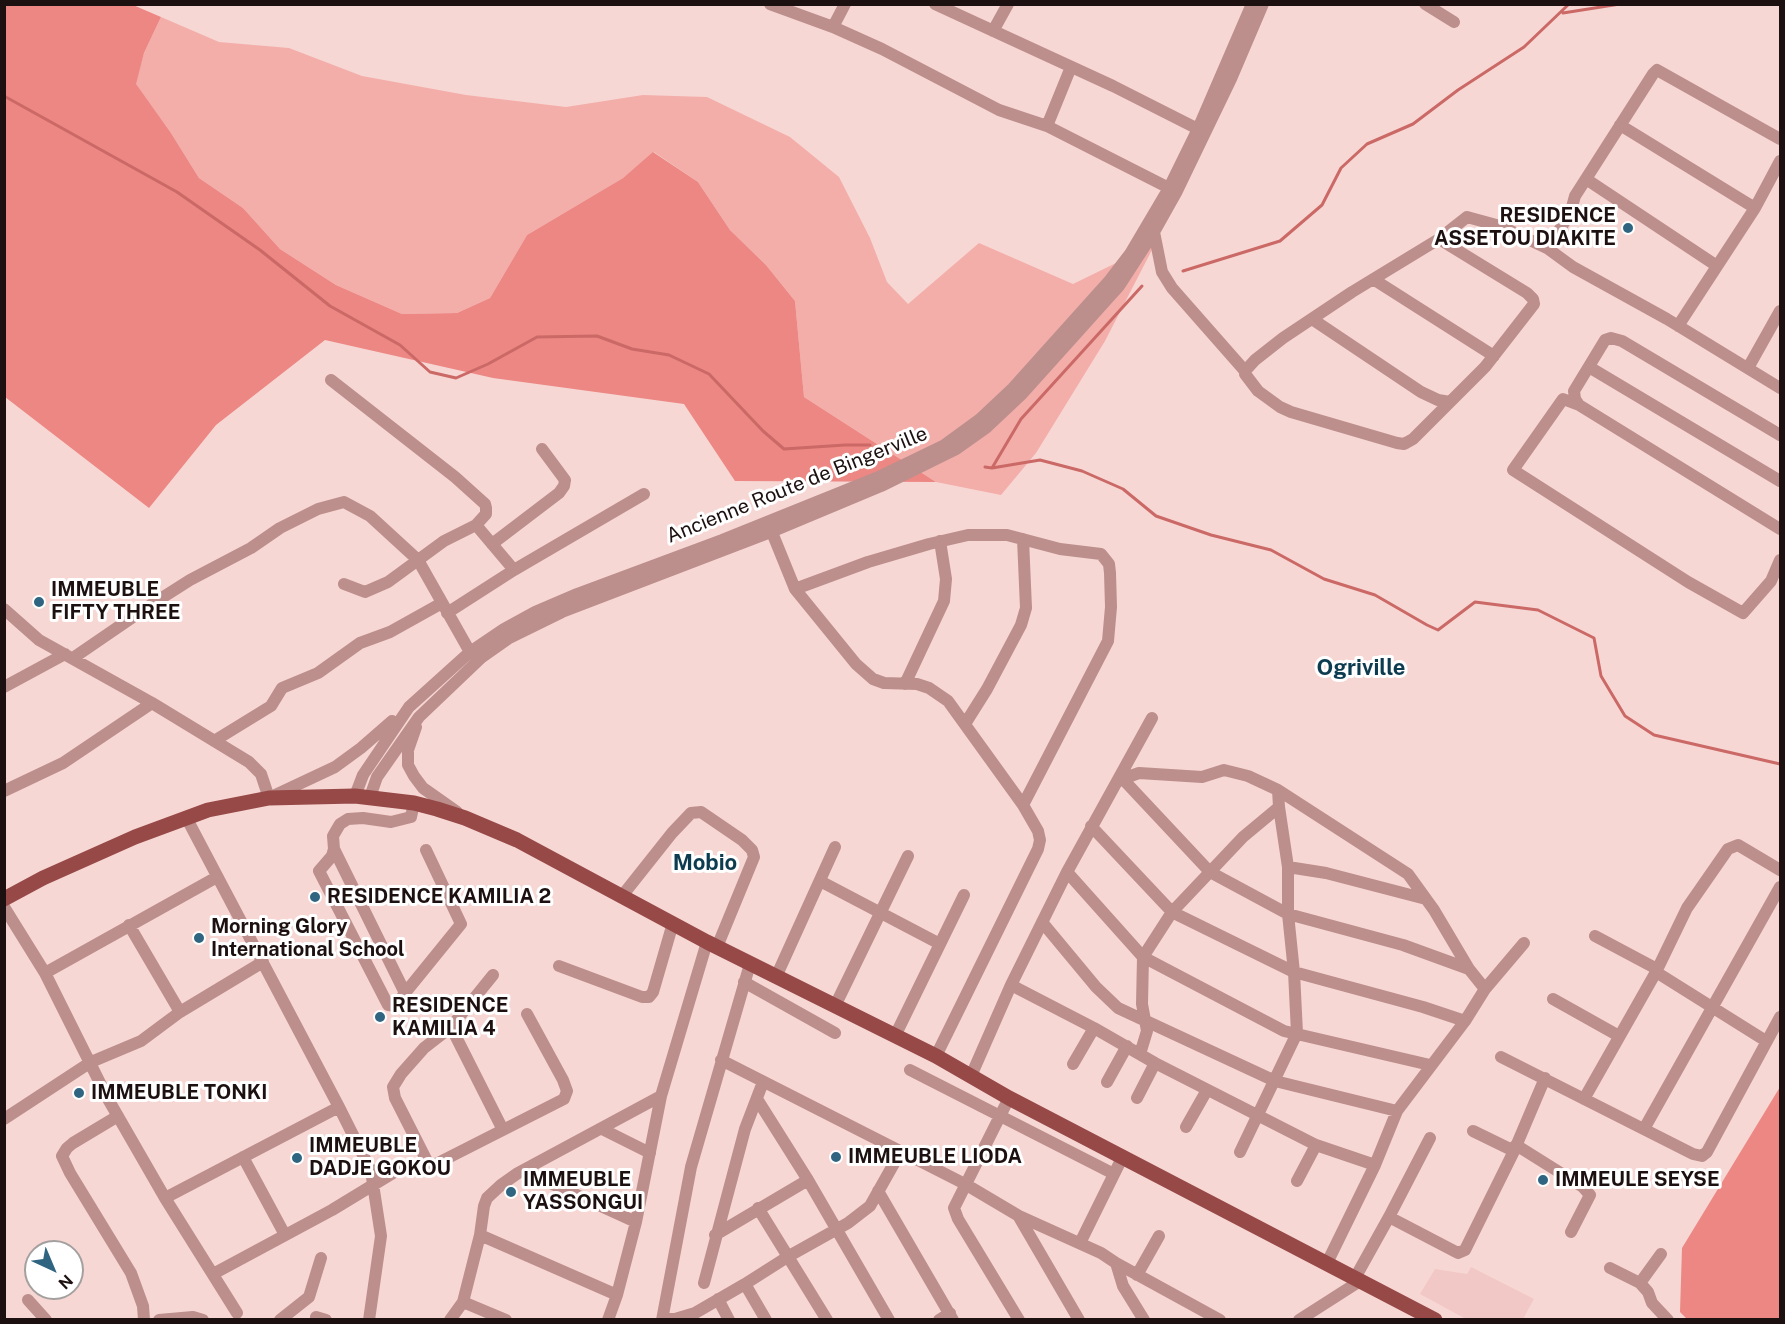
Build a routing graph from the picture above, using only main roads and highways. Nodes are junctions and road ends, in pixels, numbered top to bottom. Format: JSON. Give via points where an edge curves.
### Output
{"nodes":[{"id":1,"x":4,"y":899,"type":"edge"},
{"id":2,"x":1435,"y":1320,"type":"edge"}],
"edges":[{"from":1,"to":2,"type":"main road","via":[[83,859],[186,817],[269,798],[362,797],[414,803],[465,818],[517,840],[712,945],[936,1056]]}]}
